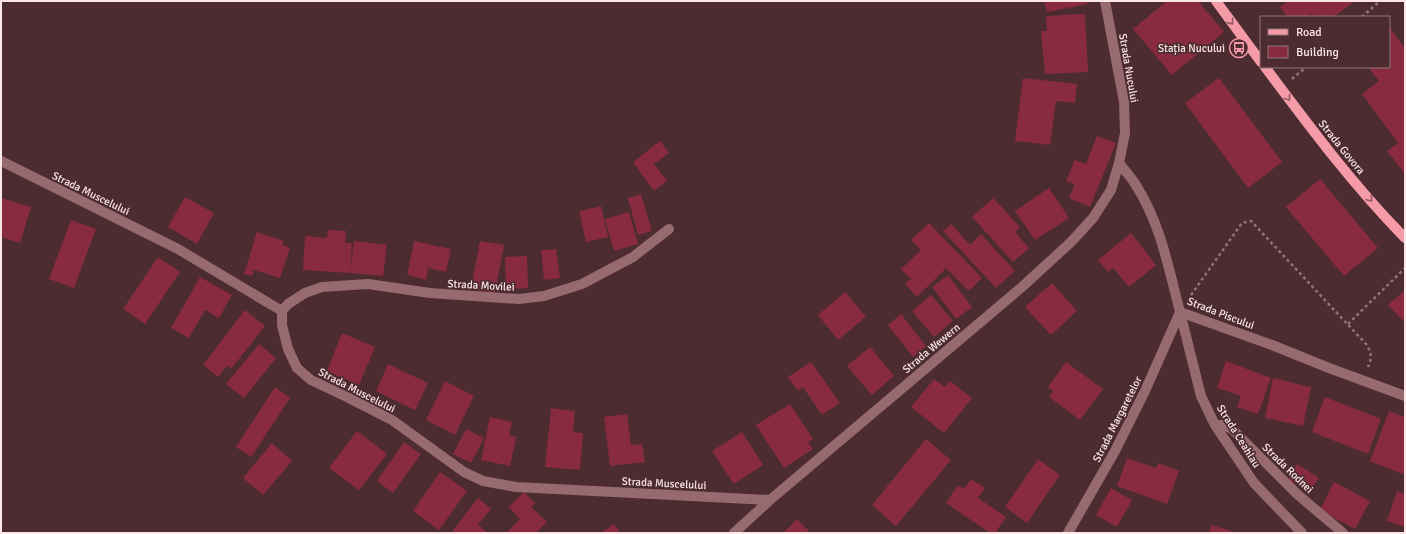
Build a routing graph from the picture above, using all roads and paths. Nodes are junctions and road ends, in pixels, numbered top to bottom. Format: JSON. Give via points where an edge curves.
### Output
{"nodes":[{"id":1,"x":1105,"y":1,"type":"edge"},
{"id":2,"x":1216,"y":1,"type":"edge"},
{"id":3,"x":1380,"y":1,"type":"edge"},
{"id":4,"x":1363,"y":16,"type":"edge"},
{"id":5,"x":1260,"y":61,"type":"edge"},
{"id":6,"x":1266,"y":68,"type":"edge"},
{"id":7,"x":1,"y":161,"type":"edge"},
{"id":8,"x":1119,"y":162,"type":"junction"},
{"id":9,"x":669,"y":229,"type":"dead end"},
{"id":10,"x":1405,"y":238,"type":"edge"},
{"id":11,"x":1405,"y":268,"type":"edge"},
{"id":12,"x":282,"y":311,"type":"junction"},
{"id":13,"x":1180,"y":312,"type":"junction"},
{"id":14,"x":1348,"y":324,"type":"junction"},
{"id":15,"x":1362,"y":380,"type":"junction"},
{"id":16,"x":1405,"y":396,"type":"edge"},
{"id":17,"x":1215,"y":425,"type":"junction"},
{"id":18,"x":770,"y":500,"type":"junction"},
{"id":19,"x":734,"y":533,"type":"edge"},
{"id":20,"x":1068,"y":533,"type":"edge"},
{"id":21,"x":1302,"y":533,"type":"edge"},
{"id":22,"x":1343,"y":533,"type":"edge"}],
"edges":[{"from":1,"to":8,"type":"street","name":"Strada Nucului","via":[[1124,102],[1125,133]]},
{"from":2,"to":5,"type":"main road","one_way":true},
{"from":3,"to":4,"type":"path"},
{"from":6,"to":10,"type":"main road","name":"Strada Govora","one_way":true,"via":[[1324,144]]},
{"from":7,"to":12,"type":"street","name":"Strada Muscelului","via":[[178,249]]},
{"from":8,"to":13,"type":"street","name":"Strada Piscului","via":[[1138,187],[1154,220]]},
{"from":8,"to":18,"type":"street","name":"Strada Wewern","via":[[1110,190],[1093,218],[1071,242],[1022,287]]},
{"from":9,"to":12,"type":"street","name":"Strada Movilei","via":[[633,257],[582,284],[544,296],[519,299],[430,294],[368,284],[322,287],[305,293]]},
{"from":11,"to":14,"type":"path"},
{"from":12,"to":18,"type":"street","name":"Strada Muscelului","via":[[282,325],[288,349],[297,368],[311,380],[392,420],[464,472],[482,481],[516,487]]},
{"from":13,"to":14,"type":"path","via":[[1242,223],[1251,221]]},
{"from":13,"to":15,"type":"street","name":"Strada Piscului"},
{"from":13,"to":17,"type":"street","name":"Strada Ceahlau","via":[[1201,396]]},
{"from":13,"to":20,"type":"street","name":"Strada Margaretelor","via":[[1115,451]]},
{"from":14,"to":15,"type":"path","via":[[1371,352],[1371,360]]},
{"from":15,"to":16,"type":"street","name":"Strada Piscului"},
{"from":17,"to":21,"type":"street","name":"Strada Ceahlau","via":[[1254,483]]},
{"from":17,"to":22,"type":"street","name":"Strada Rodnei","via":[[1224,425],[1232,429],[1297,494]]},
{"from":18,"to":19,"type":"street","name":"Strada Wewern"}]}
